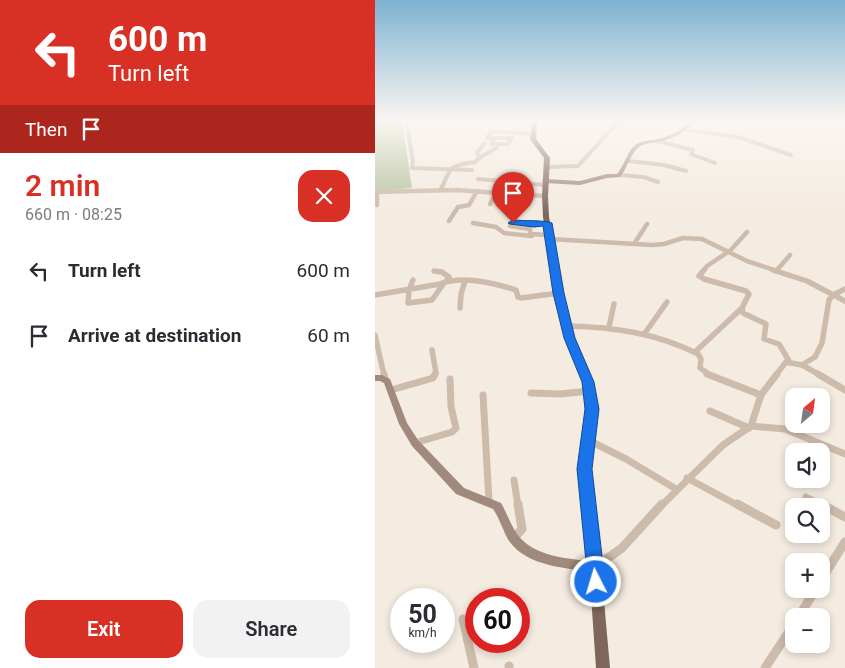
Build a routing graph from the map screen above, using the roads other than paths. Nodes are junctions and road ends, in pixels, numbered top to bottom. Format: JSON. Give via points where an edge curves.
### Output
{"nodes":[{"id":1,"x":411,"y":151,"type":"edge"},
{"id":2,"x":478,"y":151,"type":"edge"},
{"id":3,"x":492,"y":151,"type":"edge"},
{"id":4,"x":543,"y":151,"type":"edge"},
{"id":5,"x":591,"y":151,"type":"edge"},
{"id":6,"x":633,"y":151,"type":"edge"},
{"id":7,"x":692,"y":151,"type":"edge"},
{"id":8,"x":780,"y":151,"type":"edge"},
{"id":9,"x":791,"y":155,"type":"dead end"},
{"id":10,"x":479,"y":157,"type":"junction"},
{"id":11,"x":629,"y":161,"type":"junction"},
{"id":12,"x":715,"y":163,"type":"dead end"},
{"id":13,"x":546,"y":167,"type":"junction"},
{"id":14,"x":449,"y":170,"type":"junction"},
{"id":15,"x":472,"y":170,"type":"dead end"},
{"id":16,"x":686,"y":170,"type":"dead end"},
{"id":17,"x":620,"y":175,"type":"junction"},
{"id":18,"x":478,"y":179,"type":"dead end"},
{"id":19,"x":658,"y":182,"type":"dead end"},
{"id":20,"x":545,"y":183,"type":"junction"},
{"id":21,"x":441,"y":190,"type":"junction"},
{"id":22,"x":477,"y":191,"type":"junction"},
{"id":23,"x":376,"y":192,"type":"edge"},
{"id":24,"x":497,"y":192,"type":"junction"},
{"id":25,"x":545,"y":196,"type":"junction"},
{"id":26,"x":490,"y":204,"type":"dead end"},
{"id":27,"x":377,"y":205,"type":"dead end"},
{"id":28,"x":449,"y":220,"type":"dead end"},
{"id":29,"x":473,"y":223,"type":"dead end"},
{"id":30,"x":547,"y":223,"type":"junction"},
{"id":31,"x":647,"y":224,"type":"dead end"},
{"id":32,"x":747,"y":232,"type":"dead end"},
{"id":33,"x":549,"y":237,"type":"junction"},
{"id":34,"x":634,"y":244,"type":"junction"},
{"id":35,"x":728,"y":252,"type":"junction"},
{"id":36,"x":790,"y":255,"type":"dead end"},
{"id":37,"x":777,"y":270,"type":"junction"},
{"id":38,"x":435,"y":271,"type":"dead end"},
{"id":39,"x":413,"y":280,"type":"dead end"},
{"id":40,"x":446,"y":281,"type":"junction"},
{"id":41,"x":465,"y":281,"type":"junction"},
{"id":42,"x":845,"y":289,"type":"edge"},
{"id":43,"x":409,"y":290,"type":"junction"},
{"id":44,"x":559,"y":293,"type":"junction"},
{"id":45,"x":833,"y":294,"type":"junction"},
{"id":46,"x":375,"y":295,"type":"edge"},
{"id":47,"x":845,"y":301,"type":"edge"},
{"id":48,"x":667,"y":302,"type":"dead end"},
{"id":49,"x":614,"y":304,"type":"dead end"},
{"id":50,"x":460,"y":308,"type":"dead end"},
{"id":51,"x":742,"y":308,"type":"junction"},
{"id":52,"x":567,"y":326,"type":"junction"},
{"id":53,"x":609,"y":327,"type":"junction"},
{"id":54,"x":645,"y":332,"type":"junction"},
{"id":55,"x":375,"y":335,"type":"edge"},
{"id":56,"x":432,"y":350,"type":"dead end"},
{"id":57,"x":695,"y":352,"type":"junction"},
{"id":58,"x":789,"y":361,"type":"junction"},
{"id":59,"x":802,"y":365,"type":"junction"},
{"id":60,"x":380,"y":378,"type":"edge"},
{"id":61,"x":450,"y":379,"type":"dead end"},
{"id":62,"x":391,"y":390,"type":"junction"},
{"id":63,"x":845,"y":390,"type":"edge"},
{"id":64,"x":590,"y":391,"type":"junction"},
{"id":65,"x":531,"y":393,"type":"dead end"},
{"id":66,"x":483,"y":395,"type":"dead end"},
{"id":67,"x":761,"y":396,"type":"junction"},
{"id":68,"x":710,"y":411,"type":"dead end"},
{"id":69,"x":750,"y":427,"type":"junction"},
{"id":70,"x":588,"y":440,"type":"junction"},
{"id":71,"x":415,"y":443,"type":"junction"},
{"id":72,"x":845,"y":454,"type":"edge"},
{"id":73,"x":687,"y":478,"type":"junction"},
{"id":74,"x":514,"y":480,"type":"dead end"},
{"id":75,"x":676,"y":489,"type":"junction"},
{"id":76,"x":806,"y":497,"type":"dead end"},
{"id":77,"x":489,"y":501,"type":"junction"},
{"id":78,"x":845,"y":518,"type":"edge"},
{"id":79,"x":776,"y":525,"type":"dead end"},
{"id":80,"x":514,"y":538,"type":"junction"},
{"id":81,"x":845,"y":542,"type":"edge"},
{"id":82,"x":830,"y":566,"type":"edge"},
{"id":83,"x":595,"y":567,"type":"junction"},
{"id":84,"x":463,"y":619,"type":"dead end"},
{"id":85,"x":785,"y":638,"type":"edge"},
{"id":86,"x":474,"y":668,"type":"edge"},
{"id":87,"x":603,"y":668,"type":"edge"},
{"id":88,"x":765,"y":668,"type":"edge"}],
"edges":[{"from":1,"to":14,"type":"street","via":[[412,168]]},
{"from":2,"to":10,"type":"street"},
{"from":3,"to":10,"type":"street"},
{"from":4,"to":13,"type":"main road"},
{"from":5,"to":13,"type":"street","via":[[578,166]]},
{"from":6,"to":11,"type":"street"},
{"from":7,"to":12,"type":"street","via":[[690,154]]},
{"from":8,"to":9,"type":"street"},
{"from":10,"to":14,"type":"street"},
{"from":11,"to":16,"type":"street"},
{"from":11,"to":17,"type":"street"},
{"from":13,"to":20,"type":"main road"},
{"from":14,"to":15,"type":"street"},
{"from":14,"to":21,"type":"street"},
{"from":17,"to":19,"type":"street","via":[[645,177]]},
{"from":17,"to":20,"type":"street","via":[[580,182]]},
{"from":18,"to":20,"type":"street"},
{"from":20,"to":25,"type":"main road"},
{"from":21,"to":22,"type":"street"},
{"from":21,"to":23,"type":"street"},
{"from":22,"to":24,"type":"street"},
{"from":22,"to":28,"type":"street","via":[[469,205],[458,207]]},
{"from":23,"to":27,"type":"street"},
{"from":24,"to":25,"type":"street"},
{"from":24,"to":26,"type":"street"},
{"from":25,"to":30,"type":"main road"},
{"from":29,"to":33,"type":"street","via":[[495,226],[504,233]]},
{"from":30,"to":33,"type":"main road"},
{"from":30,"to":33,"type":"street","via":[[513,223],[509,226]]},
{"from":31,"to":34,"type":"street"},
{"from":32,"to":35,"type":"street"},
{"from":33,"to":34,"type":"street"},
{"from":33,"to":44,"type":"main road"},
{"from":34,"to":35,"type":"street","via":[[659,245],[691,238],[710,242]]},
{"from":35,"to":37,"type":"street"},
{"from":35,"to":51,"type":"street","via":[[707,266],[699,276],[748,292]]},
{"from":36,"to":37,"type":"street"},
{"from":37,"to":45,"type":"street"},
{"from":38,"to":40,"type":"street","via":[[446,274],[449,277]]},
{"from":39,"to":43,"type":"street"},
{"from":40,"to":41,"type":"street"},
{"from":40,"to":43,"type":"street"},
{"from":40,"to":43,"type":"street","via":[[430,301],[408,303]]},
{"from":41,"to":44,"type":"street","via":[[513,287],[521,298]]},
{"from":41,"to":50,"type":"street"},
{"from":42,"to":45,"type":"street"},
{"from":43,"to":46,"type":"street"},
{"from":44,"to":52,"type":"main road"},
{"from":45,"to":47,"type":"street"},
{"from":45,"to":59,"type":"street","via":[[828,303],[822,343],[815,357]]},
{"from":48,"to":54,"type":"street"},
{"from":49,"to":53,"type":"street"},
{"from":51,"to":57,"type":"street"},
{"from":51,"to":58,"type":"street","via":[[743,313],[765,324],[764,339],[779,344]]},
{"from":52,"to":53,"type":"street"},
{"from":52,"to":64,"type":"main road"},
{"from":53,"to":54,"type":"street"},
{"from":54,"to":57,"type":"street"},
{"from":55,"to":60,"type":"street"},
{"from":56,"to":62,"type":"street","via":[[435,376]]},
{"from":57,"to":67,"type":"street","via":[[701,358],[701,370]]},
{"from":58,"to":59,"type":"street"},
{"from":58,"to":67,"type":"street","via":[[783,364]]},
{"from":59,"to":63,"type":"street"},
{"from":60,"to":62,"type":"street"},
{"from":61,"to":71,"type":"street","via":[[455,428],[452,432]]},
{"from":62,"to":71,"type":"street","via":[[403,424]]},
{"from":64,"to":65,"type":"street"},
{"from":64,"to":70,"type":"main road","via":[[592,409]]},
{"from":66,"to":77,"type":"street"},
{"from":67,"to":69,"type":"street"},
{"from":68,"to":69,"type":"street"},
{"from":69,"to":72,"type":"street","via":[[785,429]]},
{"from":69,"to":73,"type":"street","via":[[723,445]]},
{"from":70,"to":75,"type":"street"},
{"from":70,"to":83,"type":"main road","via":[[585,469]]},
{"from":71,"to":77,"type":"street","via":[[460,491]]},
{"from":73,"to":75,"type":"street"},
{"from":73,"to":79,"type":"street"},
{"from":74,"to":80,"type":"street","via":[[522,529]]},
{"from":75,"to":83,"type":"street","via":[[622,548]]},
{"from":76,"to":78,"type":"street"},
{"from":77,"to":80,"type":"street","via":[[500,510]]},
{"from":80,"to":83,"type":"street","via":[[528,552],[547,559]]},
{"from":81,"to":82,"type":"street"},
{"from":83,"to":87,"type":"main road"},
{"from":84,"to":86,"type":"street"},
{"from":85,"to":88,"type":"street"}]}
